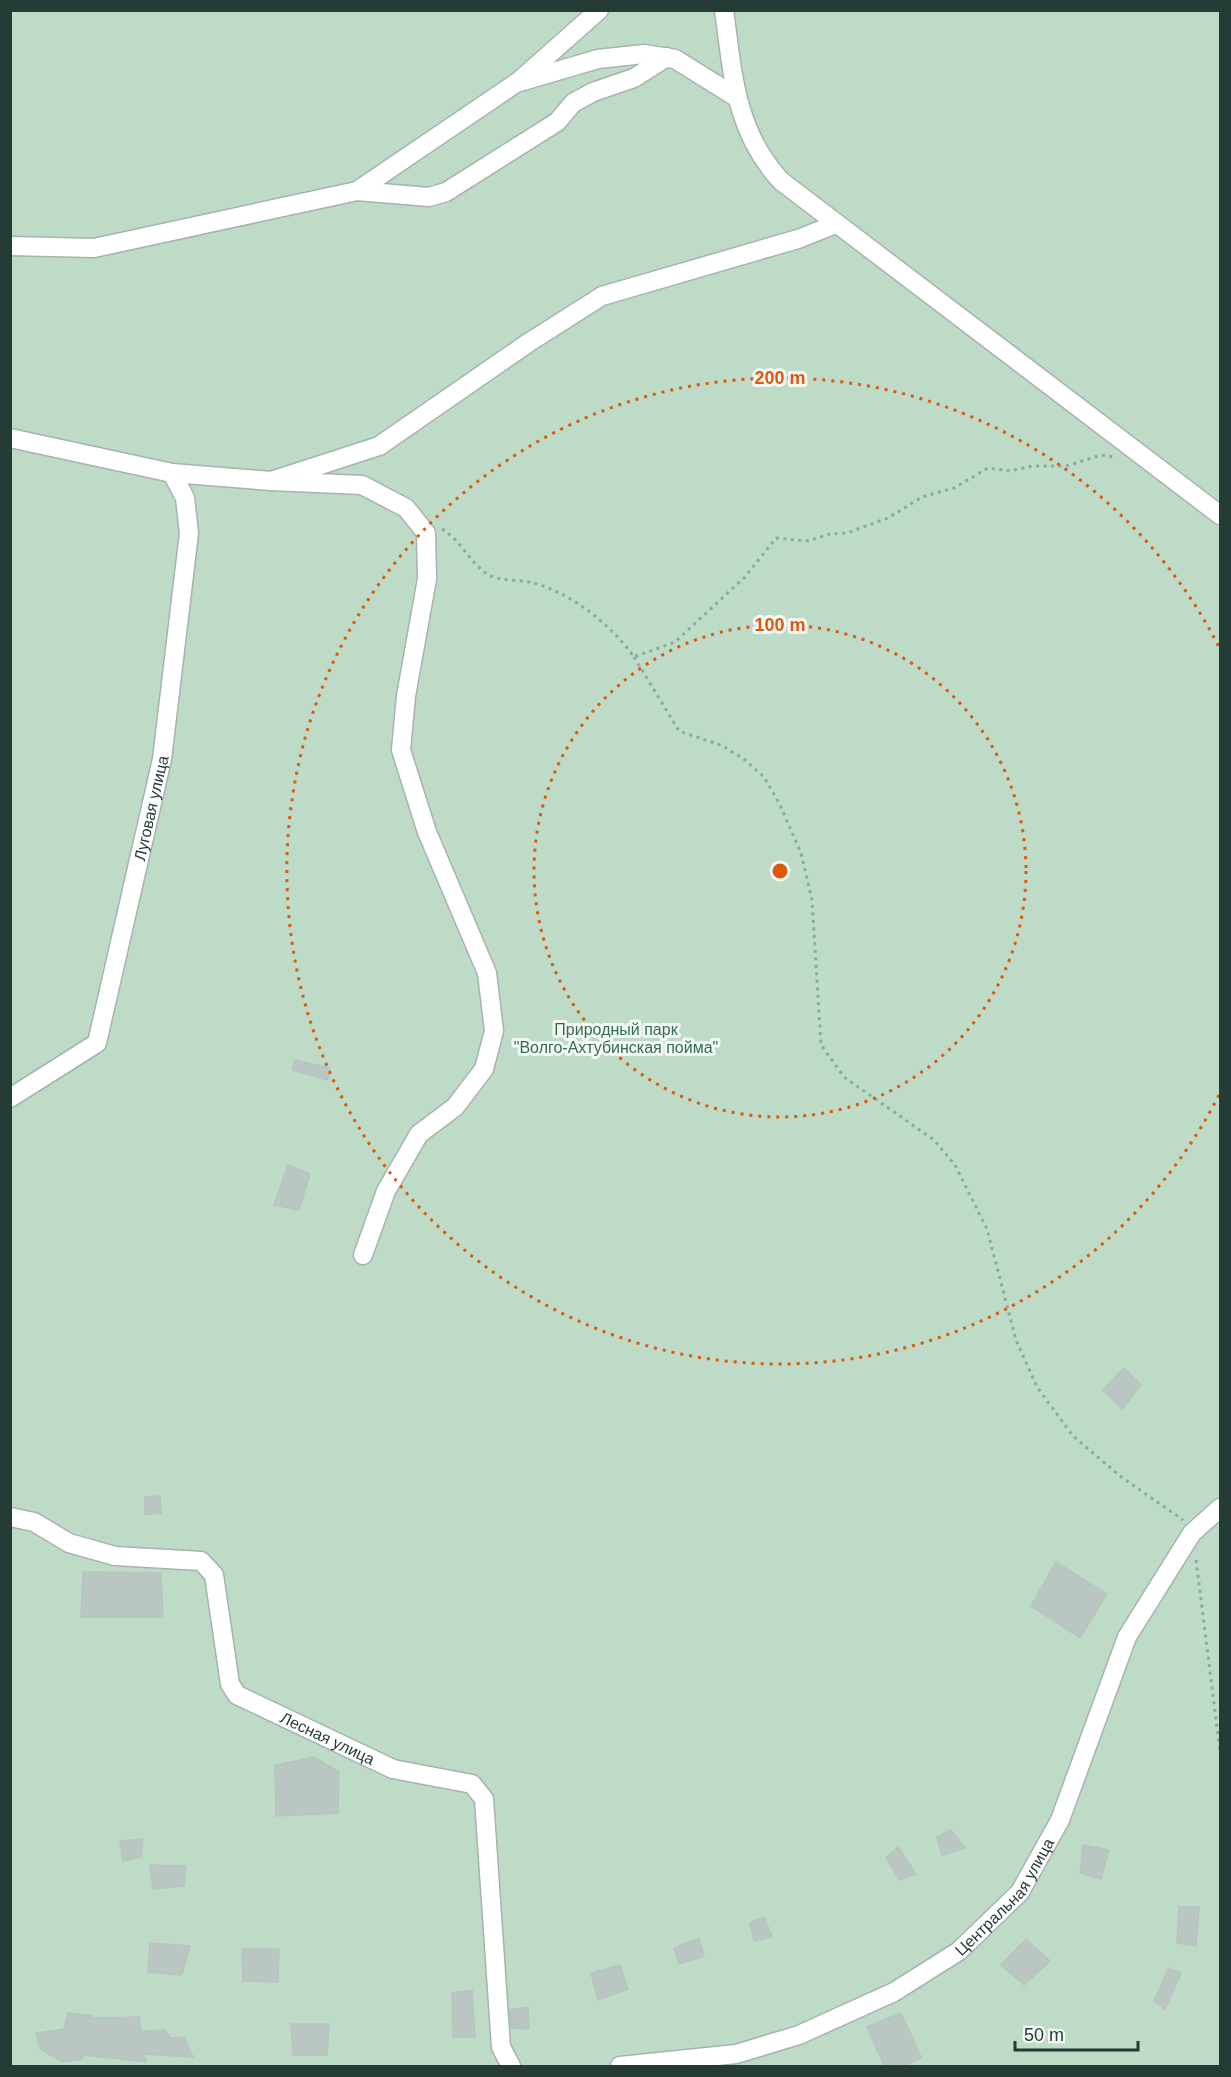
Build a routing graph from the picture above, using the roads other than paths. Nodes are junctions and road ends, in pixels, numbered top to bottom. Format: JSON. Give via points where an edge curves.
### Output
{"nodes":[{"id":1,"x":598,"y":10,"type":"edge"},
{"id":2,"x":724,"y":10,"type":"edge"},
{"id":3,"x":667,"y":57,"type":"junction"},
{"id":4,"x":516,"y":83,"type":"junction"},
{"id":5,"x":736,"y":97,"type":"junction"},
{"id":6,"x":357,"y":191,"type":"junction"},
{"id":7,"x":836,"y":224,"type":"junction"},
{"id":8,"x":10,"y":246,"type":"edge"},
{"id":9,"x":10,"y":438,"type":"edge"},
{"id":10,"x":172,"y":473,"type":"junction"},
{"id":11,"x":271,"y":482,"type":"junction"},
{"id":12,"x":1221,"y":515,"type":"edge"},
{"id":13,"x":10,"y":1098,"type":"edge"},
{"id":14,"x":363,"y":1254,"type":"dead end"},
{"id":15,"x":1214,"y":1514,"type":"edge"},
{"id":16,"x":10,"y":1517,"type":"edge"},
{"id":17,"x":511,"y":2067,"type":"edge"},
{"id":18,"x":620,"y":2067,"type":"edge"}],
"edges":[{"from":1,"to":4,"type":"street"},
{"from":2,"to":5,"type":"street"},
{"from":3,"to":4,"type":"street","via":[[644,54],[598,59]]},
{"from":3,"to":5,"type":"street","via":[[675,58]]},
{"from":3,"to":6,"type":"street","via":[[634,78],[573,103],[557,122],[447,192],[429,197]]},
{"from":4,"to":6,"type":"street"},
{"from":5,"to":7,"type":"street","via":[[763,160],[781,181]]},
{"from":6,"to":8,"type":"street","via":[[94,248]]},
{"from":7,"to":11,"type":"street","via":[[798,239],[602,296],[379,446]]},
{"from":7,"to":12,"type":"street"},
{"from":9,"to":10,"type":"street"},
{"from":10,"to":11,"type":"street"},
{"from":10,"to":13,"type":"street","name":"Луговая улица","via":[[185,498],[189,533],[162,759],[97,1043]]},
{"from":11,"to":14,"type":"street","via":[[362,485],[406,508],[426,533],[427,579],[406,696],[401,750],[427,832],[487,973],[494,1031],[484,1070],[455,1107],[419,1134],[386,1191]]},
{"from":15,"to":18,"type":"street","name":"Центральная улица","via":[[1192,1533],[1126,1637],[1060,1820],[1020,1892],[959,1951],[894,1992],[799,2035],[736,2054]]},
{"from":16,"to":17,"type":"street","name":"Лесная улица","via":[[34,1522],[69,1543],[115,1556],[201,1561],[214,1575],[230,1684],[237,1695],[393,1769],[472,1784],[484,1799],[501,2047]]}]}
